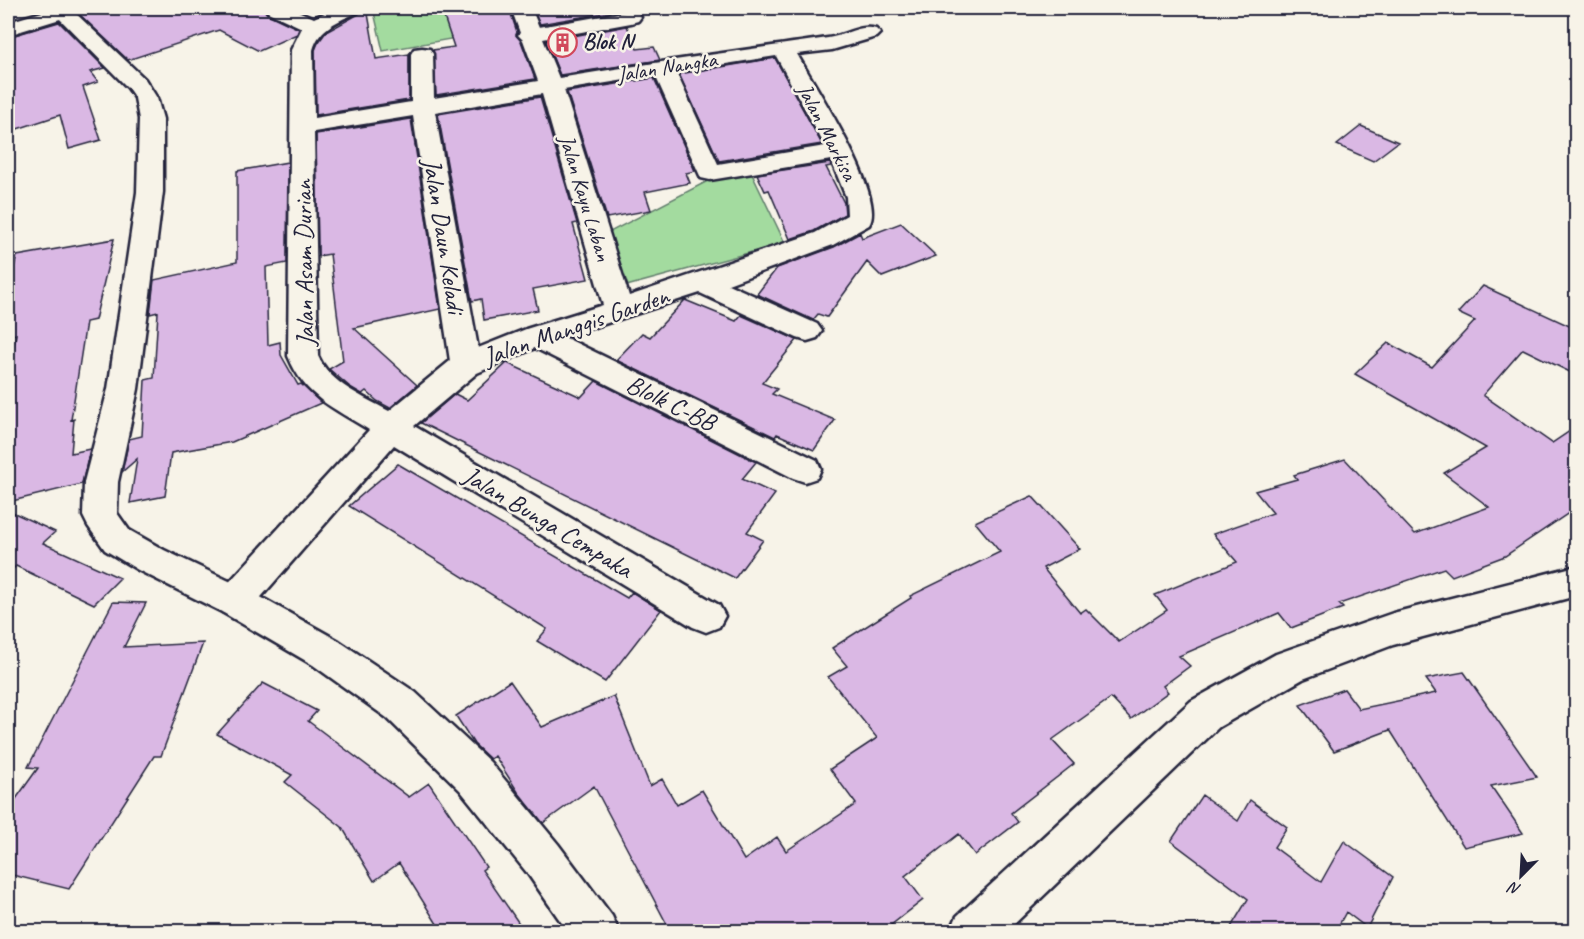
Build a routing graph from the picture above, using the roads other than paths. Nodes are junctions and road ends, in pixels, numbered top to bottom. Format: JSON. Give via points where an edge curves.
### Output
{"nodes":[{"id":1,"x":275,"y":8,"type":"edge"},
{"id":2,"x":351,"y":8,"type":"edge"},
{"id":3,"x":521,"y":8,"type":"edge"},
{"id":4,"x":61,"y":10,"type":"edge"},
{"id":5,"x":631,"y":17,"type":"dead end"},
{"id":6,"x":314,"y":26,"type":"junction"},
{"id":7,"x":8,"y":29,"type":"edge"},
{"id":8,"x":869,"y":33,"type":"dead end"},
{"id":9,"x":530,"y":35,"type":"junction"},
{"id":10,"x":783,"y":49,"type":"junction"},
{"id":11,"x":422,"y":54,"type":"dead end"},
{"id":12,"x":663,"y":67,"type":"junction"},
{"id":13,"x":551,"y":86,"type":"junction"},
{"id":14,"x":423,"y":108,"type":"junction"},
{"id":15,"x":302,"y":127,"type":"junction"},
{"id":16,"x":840,"y":151,"type":"junction"},
{"id":17,"x":860,"y":219,"type":"joint"},
{"id":18,"x":702,"y":283,"type":"junction"},
{"id":19,"x":619,"y":310,"type":"junction"},
{"id":20,"x":807,"y":331,"type":"dead end"},
{"id":21,"x":536,"y":336,"type":"junction"},
{"id":22,"x":466,"y":365,"type":"junction"},
{"id":23,"x":390,"y":428,"type":"junction"},
{"id":24,"x":805,"y":469,"type":"dead end"},
{"id":25,"x":1576,"y":581,"type":"edge"},
{"id":26,"x":235,"y":601,"type":"junction"},
{"id":27,"x":706,"y":616,"type":"dead end"},
{"id":28,"x":596,"y":932,"type":"edge"},
{"id":29,"x":974,"y":932,"type":"edge"}],
"edges":[{"from":1,"to":6,"type":"street"},
{"from":2,"to":6,"type":"street"},
{"from":3,"to":9,"type":"street","name":"Jalan Kayu Laban"},
{"from":4,"to":7,"type":"street"},
{"from":4,"to":26,"type":"street","via":[[137,84],[146,98],[151,119],[149,204],[123,389],[101,482],[100,516],[117,540]]},
{"from":5,"to":9,"type":"street"},
{"from":6,"to":15,"type":"street","name":"Jalan Asam Durian","via":[[302,50]]},
{"from":8,"to":10,"type":"street","name":"Jalan Nangka","via":[[832,44]]},
{"from":9,"to":13,"type":"street","name":"Jalan Kayu Laban"},
{"from":10,"to":12,"type":"street","name":"Jalan Nangka"},
{"from":10,"to":16,"type":"street","name":"Jalan Markisa"},
{"from":11,"to":14,"type":"street","name":"Jalan Daun Keladi"},
{"from":12,"to":13,"type":"street","name":"Jalan Nangka"},
{"from":12,"to":16,"type":"street","via":[[711,173]]},
{"from":13,"to":14,"type":"street","name":"Jalan Nangka"},
{"from":13,"to":19,"type":"street","name":"Jalan Kayu Laban"},
{"from":14,"to":15,"type":"street","name":"Jalan Nangka"},
{"from":14,"to":22,"type":"street","name":"Jalan Daun Keladi"},
{"from":15,"to":23,"type":"street","name":"Jalan Asam Durian","via":[[303,356],[310,373],[325,388]]},
{"from":16,"to":17,"type":"street","name":"Jalan Markisa","via":[[859,197]]},
{"from":17,"to":18,"type":"street","name":"Jalan Manggis Garden","via":[[824,239]]},
{"from":18,"to":19,"type":"street","name":"Jalan Manggis Garden"},
{"from":18,"to":20,"type":"street"},
{"from":19,"to":21,"type":"street","name":"Jalan Manggis Garden"},
{"from":21,"to":22,"type":"street","name":"Jalan Manggis Garden"},
{"from":21,"to":24,"type":"street","name":"Blolk C-BB"},
{"from":22,"to":23,"type":"street","name":"Jalan Manggis Garden"},
{"from":23,"to":26,"type":"street","name":"Jalan Manggis Garden"},
{"from":23,"to":27,"type":"street","name":"Jalan Bunga Cempaka"},
{"from":25,"to":29,"type":"street","via":[[1393,629],[1290,666],[1205,714]]},
{"from":26,"to":28,"type":"street","via":[[326,653],[401,705],[475,776]]}]}
